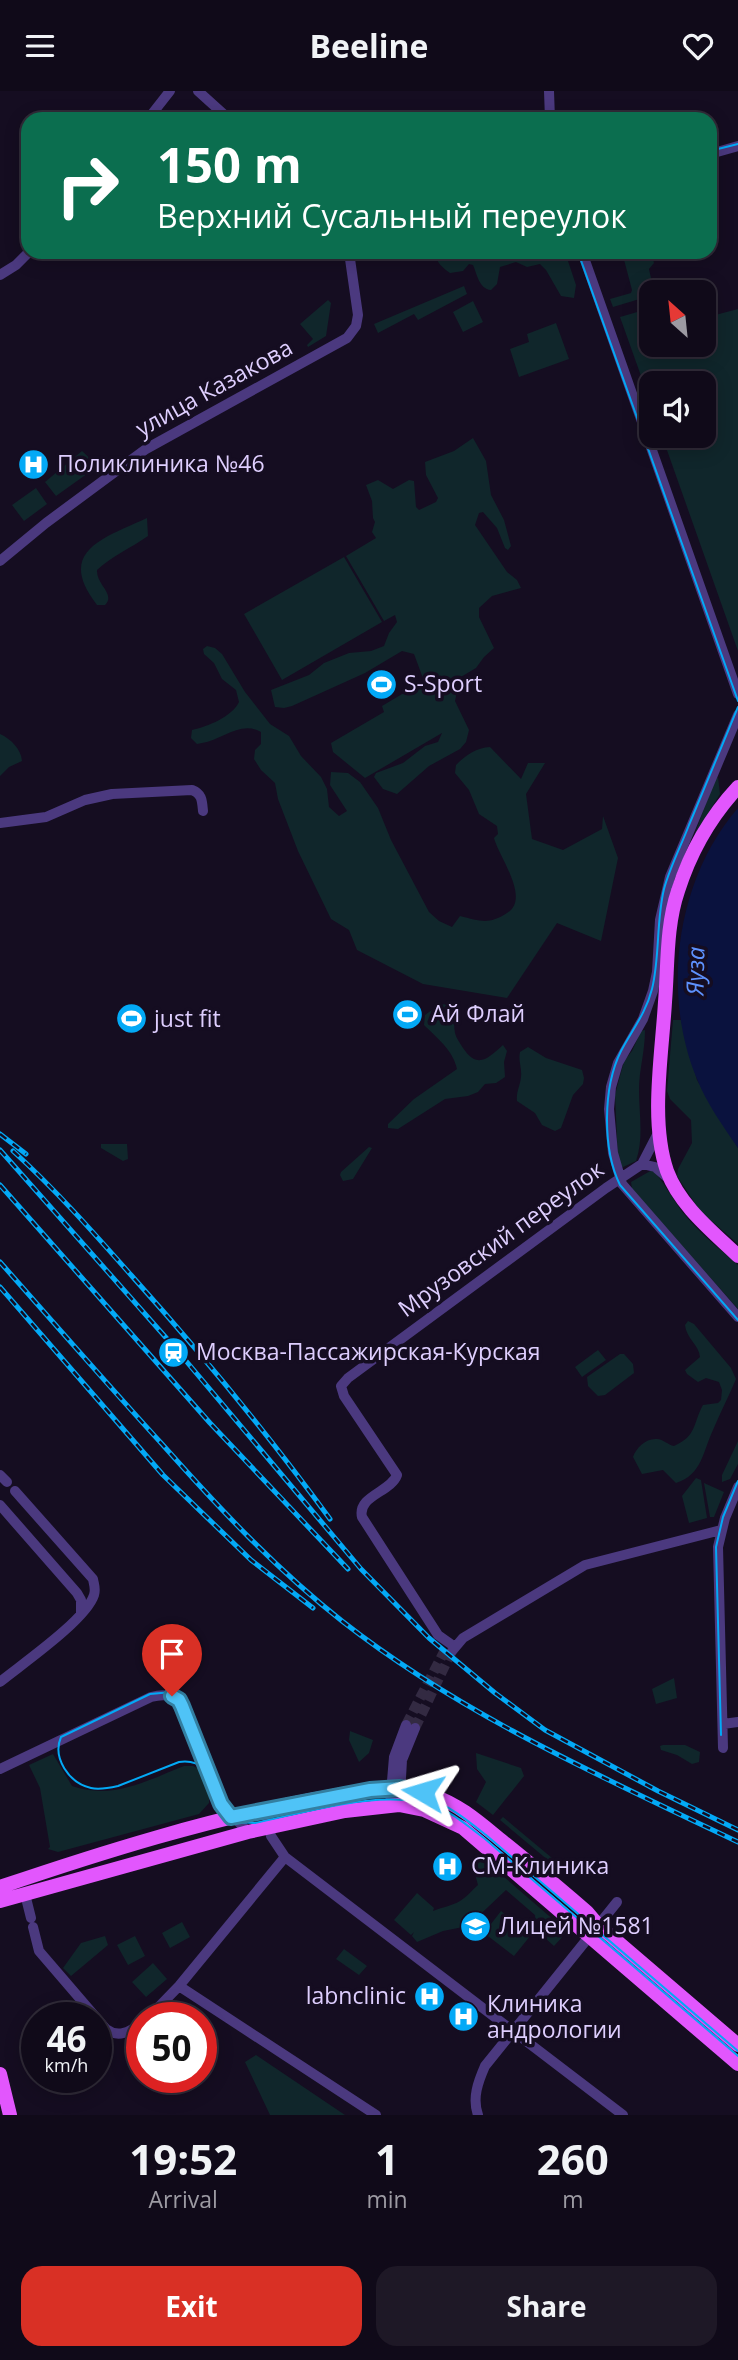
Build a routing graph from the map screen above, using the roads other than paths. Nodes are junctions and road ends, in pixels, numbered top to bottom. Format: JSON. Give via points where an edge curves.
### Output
{"nodes":[{"id":1,"x":170,"y":91,"type":"edge"},
{"id":2,"x":198,"y":91,"type":"edge"},
{"id":3,"x":549,"y":91,"type":"edge"},
{"id":4,"x":154,"y":112,"type":"edge"},
{"id":5,"x":221,"y":112,"type":"edge"},
{"id":6,"x":550,"y":112,"type":"edge"},
{"id":7,"x":738,"y":146,"type":"edge"},
{"id":8,"x":717,"y":151,"type":"edge"},
{"id":9,"x":22,"y":259,"type":"edge"},
{"id":10,"x":350,"y":259,"type":"edge"},
{"id":11,"x":584,"y":259,"type":"edge"},
{"id":12,"x":0,"y":275,"type":"edge"},
{"id":13,"x":0,"y":561,"type":"edge"},
{"id":14,"x":738,"y":694,"type":"edge"},
{"id":15,"x":738,"y":715,"type":"edge"},
{"id":16,"x":738,"y":787,"type":"edge"},
{"id":17,"x":204,"y":811,"type":"dead end"},
{"id":18,"x":0,"y":823,"type":"edge"},
{"id":19,"x":659,"y":1131,"type":"junction"},
{"id":20,"x":642,"y":1164,"type":"junction"},
{"id":21,"x":619,"y":1178,"type":"junction"},
{"id":22,"x":673,"y":1184,"type":"junction"},
{"id":23,"x":738,"y":1256,"type":"edge"},
{"id":24,"x":738,"y":1317,"type":"edge"},
{"id":25,"x":7,"y":1483,"type":"edge"},
{"id":26,"x":738,"y":1487,"type":"edge"},
{"id":27,"x":0,"y":1505,"type":"edge"},
{"id":28,"x":721,"y":1530,"type":"junction"},
{"id":29,"x":81,"y":1614,"type":"junction"},
{"id":30,"x":0,"y":1682,"type":"edge"},
{"id":31,"x":738,"y":1723,"type":"edge"},
{"id":32,"x":723,"y":1724,"type":"junction"},
{"id":33,"x":410,"y":1726,"type":"tunnel mouth"},
{"id":34,"x":723,"y":1748,"type":"dead end"},
{"id":35,"x":0,"y":1769,"type":"edge"},
{"id":36,"x":394,"y":1786,"type":"junction"},
{"id":37,"x":395,"y":1805,"type":"junction"},
{"id":38,"x":265,"y":1809,"type":"junction"},
{"id":39,"x":231,"y":1817,"type":"junction"},
{"id":40,"x":269,"y":1827,"type":"junction"},
{"id":41,"x":248,"y":1832,"type":"junction"},
{"id":42,"x":285,"y":1857,"type":"junction"},
{"id":43,"x":0,"y":1887,"type":"edge"},
{"id":44,"x":25,"y":1894,"type":"junction"},
{"id":45,"x":0,"y":1901,"type":"edge"},
{"id":46,"x":617,"y":1902,"type":"dead end"},
{"id":47,"x":594,"y":1930,"type":"junction"},
{"id":48,"x":179,"y":1986,"type":"junction"},
{"id":49,"x":164,"y":2002,"type":"edge"},
{"id":50,"x":513,"y":2030,"type":"junction"},
{"id":51,"x":126,"y":2032,"type":"edge"},
{"id":52,"x":738,"y":2045,"type":"edge"},
{"id":53,"x":738,"y":2064,"type":"edge"},
{"id":54,"x":0,"y":2074,"type":"edge"},
{"id":55,"x":10,"y":2115,"type":"edge"},
{"id":56,"x":376,"y":2115,"type":"edge"},
{"id":57,"x":478,"y":2115,"type":"edge"},
{"id":58,"x":623,"y":2115,"type":"edge"}],
"edges":[{"from":1,"to":4,"type":"street"},
{"from":2,"to":5,"type":"street"},
{"from":3,"to":6,"type":"street"},
{"from":7,"to":8,"type":"street"},
{"from":9,"to":12,"type":"street"},
{"from":10,"to":13,"type":"street","name":"улица Казакова","via":[[358,315],[347,338],[153,445]]},
{"from":11,"to":14,"type":"street"},
{"from":15,"to":21,"type":"street","via":[[670,877],[660,920],[653,991],[614,1075],[609,1109]]},
{"from":16,"to":19,"type":"main road","via":[[695,848],[675,903]]},
{"from":17,"to":18,"type":"street","via":[[199,793],[192,790],[112,794],[46,817]]},
{"from":19,"to":20,"type":"street"},
{"from":19,"to":22,"type":"main road"},
{"from":20,"to":21,"type":"street","name":"Мрузовский переулок"},
{"from":20,"to":22,"type":"street","via":[[660,1170]]},
{"from":21,"to":24,"type":"street"},
{"from":21,"to":28,"type":"street","name":"Мрузовский переулок","via":[[341,1386],[397,1475],[363,1504],[362,1517],[450,1647],[585,1565]]},
{"from":22,"to":23,"type":"main road","via":[[698,1217]]},
{"from":25,"to":29,"type":"street","via":[[93,1579],[94,1598]]},
{"from":26,"to":28,"type":"street"},
{"from":27,"to":29,"type":"street","via":[[77,1593]]},
{"from":28,"to":32,"type":"street"},
{"from":29,"to":30,"type":"street"},
{"from":31,"to":32,"type":"street"},
{"from":32,"to":34,"type":"street"},
{"from":33,"to":36,"type":"street"},
{"from":35,"to":39,"type":"street","via":[[151,1697],[172,1696],[179,1700],[221,1804]]},
{"from":36,"to":37,"type":"street"},
{"from":36,"to":38,"type":"main road"},
{"from":36,"to":47,"type":"main road","via":[[433,1795],[469,1814],[577,1903]]},
{"from":37,"to":40,"type":"main road"},
{"from":37,"to":47,"type":"main road","via":[[424,1810],[463,1828]]},
{"from":38,"to":39,"type":"main road"},
{"from":38,"to":40,"type":"street"},
{"from":39,"to":41,"type":"street"},
{"from":39,"to":43,"type":"main road"},
{"from":40,"to":41,"type":"main road"},
{"from":40,"to":42,"type":"street"},
{"from":41,"to":44,"type":"main road"},
{"from":42,"to":48,"type":"street"},
{"from":42,"to":50,"type":"street"},
{"from":44,"to":45,"type":"main road"},
{"from":44,"to":51,"type":"street","via":[[39,1951],[106,2029],[116,2035]]},
{"from":46,"to":47,"type":"street"},
{"from":47,"to":50,"type":"street"},
{"from":47,"to":52,"type":"main road"},
{"from":47,"to":53,"type":"main road"},
{"from":48,"to":49,"type":"street"},
{"from":48,"to":56,"type":"street"},
{"from":50,"to":57,"type":"street","via":[[478,2081]]},
{"from":50,"to":58,"type":"street"},
{"from":54,"to":55,"type":"main road"}]}
